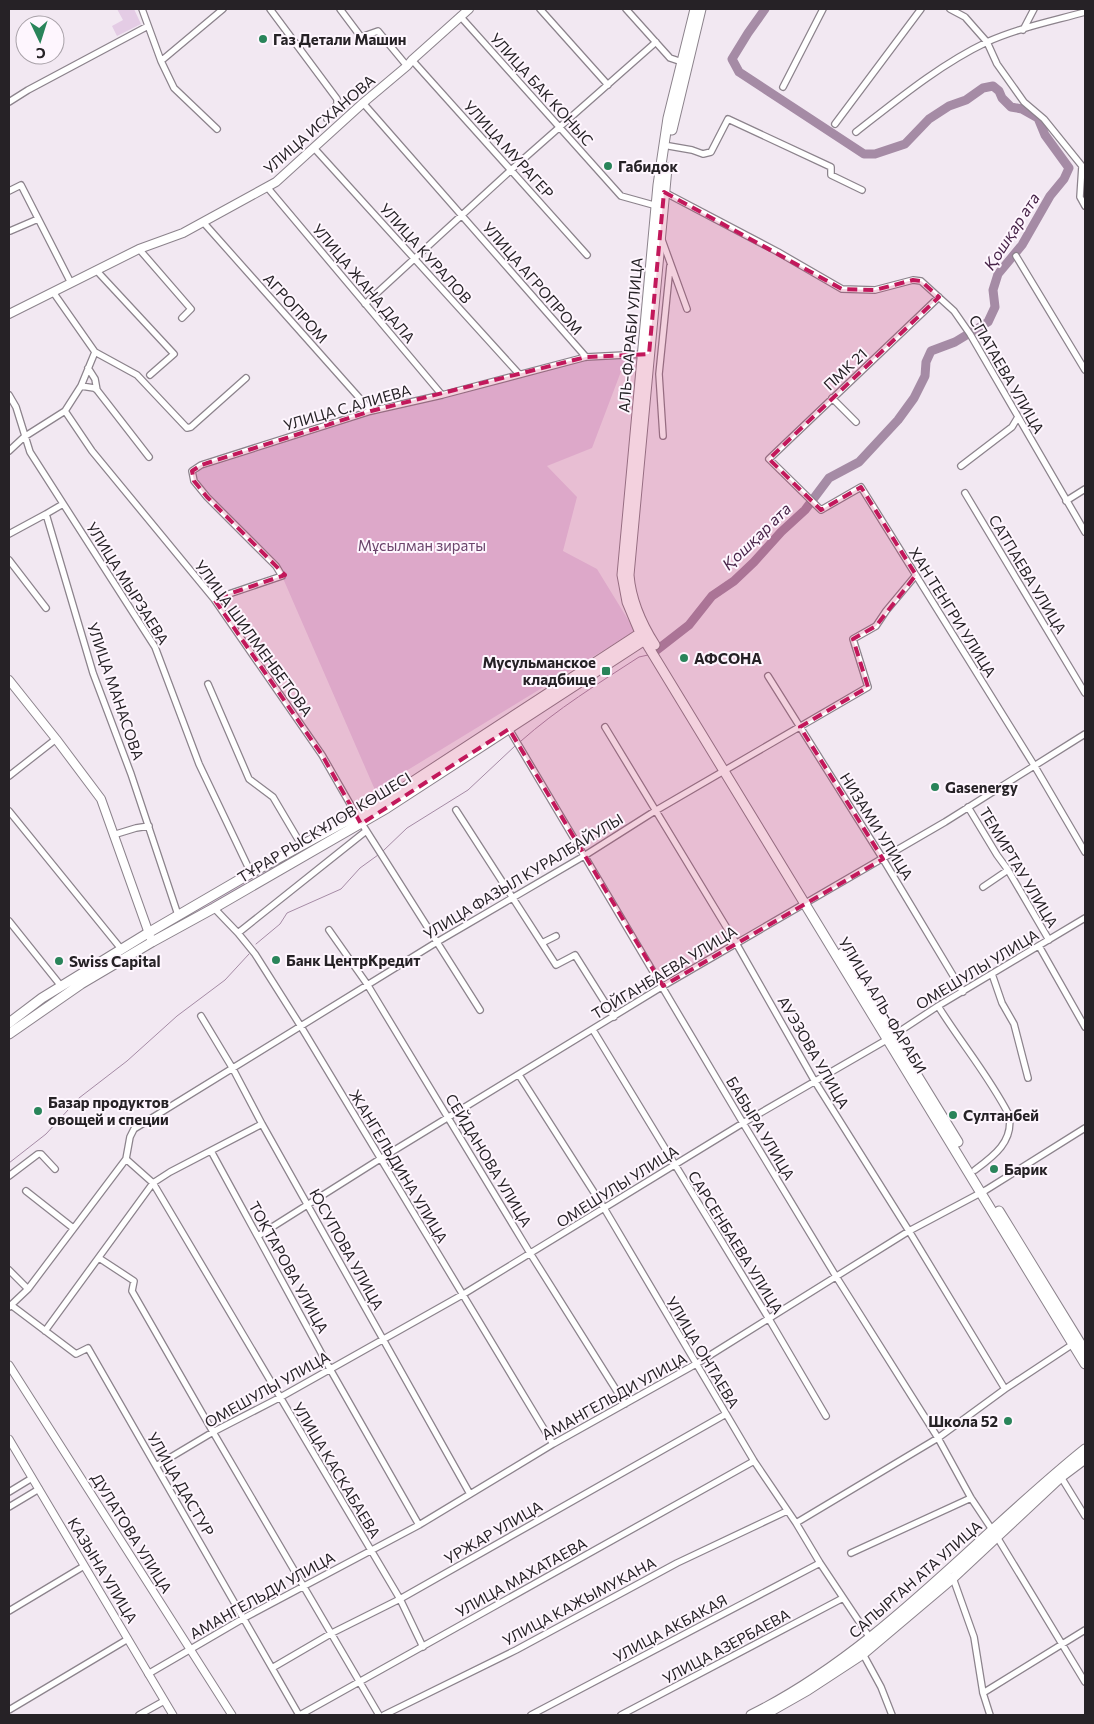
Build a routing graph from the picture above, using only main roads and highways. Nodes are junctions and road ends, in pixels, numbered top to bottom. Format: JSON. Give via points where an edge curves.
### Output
{"nodes":[{"id":1,"x":469,"y":9,"type":"edge"},
{"id":2,"x":694,"y":9,"type":"edge"},
{"id":3,"x":701,"y":9,"type":"edge"},
{"id":4,"x":661,"y":191,"type":"junction"},
{"id":5,"x":9,"y":314,"type":"edge"},
{"id":6,"x":645,"y":354,"type":"junction"},
{"id":7,"x":647,"y":638,"type":"junction"},
{"id":8,"x":660,"y":658,"type":"joint"},
{"id":9,"x":10,"y":683,"type":"edge"},
{"id":10,"x":361,"y":823,"type":"junction"},
{"id":11,"x":148,"y":933,"type":"junction"},
{"id":12,"x":152,"y":942,"type":"junction"},
{"id":13,"x":42,"y":998,"type":"junction"},
{"id":14,"x":49,"y":1005,"type":"junction"},
{"id":15,"x":9,"y":1023,"type":"edge"},
{"id":16,"x":9,"y":1034,"type":"edge"},
{"id":17,"x":890,"y":1037,"type":"junction"},
{"id":18,"x":984,"y":1191,"type":"junction"},
{"id":19,"x":1080,"y":1346,"type":"edge"},
{"id":20,"x":1085,"y":1364,"type":"edge"},
{"id":21,"x":1085,"y":1449,"type":"edge"},
{"id":22,"x":1085,"y":1459,"type":"edge"},
{"id":23,"x":995,"y":1534,"type":"junction"},
{"id":24,"x":751,"y":1715,"type":"edge"},
{"id":25,"x":764,"y":1715,"type":"edge"}],
"edges":[{"from":1,"to":5,"type":"main road","name":"УЛИЦА ИСХАНОВА","via":[[276,182],[183,233],[139,249]]},
{"from":2,"to":4,"type":"main road","name":"АЛЬ-ФАРАБИ УЛИЦА","via":[[668,118]]},
{"from":3,"to":4,"type":"main road","name":"АЛЬ-ФАРАБИ УЛИЦА"},
{"from":4,"to":6,"type":"main road","name":"АЛЬ-ФАРАБИ УЛИЦА","via":[[660,235]]},
{"from":4,"to":6,"type":"main road","name":"АЛЬ-ФАРАБИ УЛИЦА","via":[[657,206]]},
{"from":6,"to":7,"type":"main road","name":"АЛЬ-ФАРАБИ УЛИЦА","via":[[629,575],[633,600]]},
{"from":7,"to":8,"type":"main road","name":"АЛЬ-ФАРАБИ УЛИЦА"},
{"from":7,"to":10,"type":"main road","name":"ТҰРАР РЫСКҰЛОВ КӨШЕСІ"},
{"from":7,"to":10,"type":"main road","via":[[391,796]]},
{"from":8,"to":17,"type":"main road","name":"УЛИЦА АЛЬ-ФАРАБИ"},
{"from":9,"to":11,"type":"main road","via":[[101,799]]},
{"from":10,"to":11,"type":"main road","name":"ТҰРАР РЫСКҰЛОВ КӨШЕСІ","via":[[302,846]]},
{"from":10,"to":12,"type":"main road","name":"ТҰРАР РЫСКҰЛОВ КӨШЕСІ"},
{"from":11,"to":12,"type":"main road"},
{"from":11,"to":13,"type":"main road","name":"ТҰРАР РЫСКҰЛОВ КӨШЕСІ"},
{"from":12,"to":14,"type":"main road","name":"ТҰРАР РЫСКҰЛОВ КӨШЕСІ"},
{"from":13,"to":14,"type":"main road"},
{"from":13,"to":15,"type":"main road","name":"ТҰРАР РЫСКҰЛОВ КӨШЕСІ"},
{"from":14,"to":16,"type":"main road","name":"ТҰРАР РЫСКҰЛОВ КӨШЕСІ"},
{"from":17,"to":18,"type":"main road","name":"УЛИЦА АЛЬ-ФАРАБИ"},
{"from":17,"to":18,"type":"main road","name":"УЛИЦА АЛЬ-ФАРАБИ","via":[[975,1170]]},
{"from":18,"to":19,"type":"main road","name":"УЛИЦА АЛЬ-ФАРАБИ"},
{"from":19,"to":20,"type":"main road","name":"УЛИЦА АЛЬ-ФАРАБИ"},
{"from":21,"to":23,"type":"main road","name":"САПЫРГАН АТА УЛИЦА","via":[[1056,1472]]},
{"from":22,"to":23,"type":"main road","name":"САПЫРГАН АТА УЛИЦА"},
{"from":23,"to":24,"type":"main road","name":"САПЫРГАН АТА УЛИЦА","via":[[870,1638],[791,1694]]},
{"from":23,"to":25,"type":"main road","name":"САПЫРГАН АТА УЛИЦА","via":[[953,1578],[863,1654]]}]}
